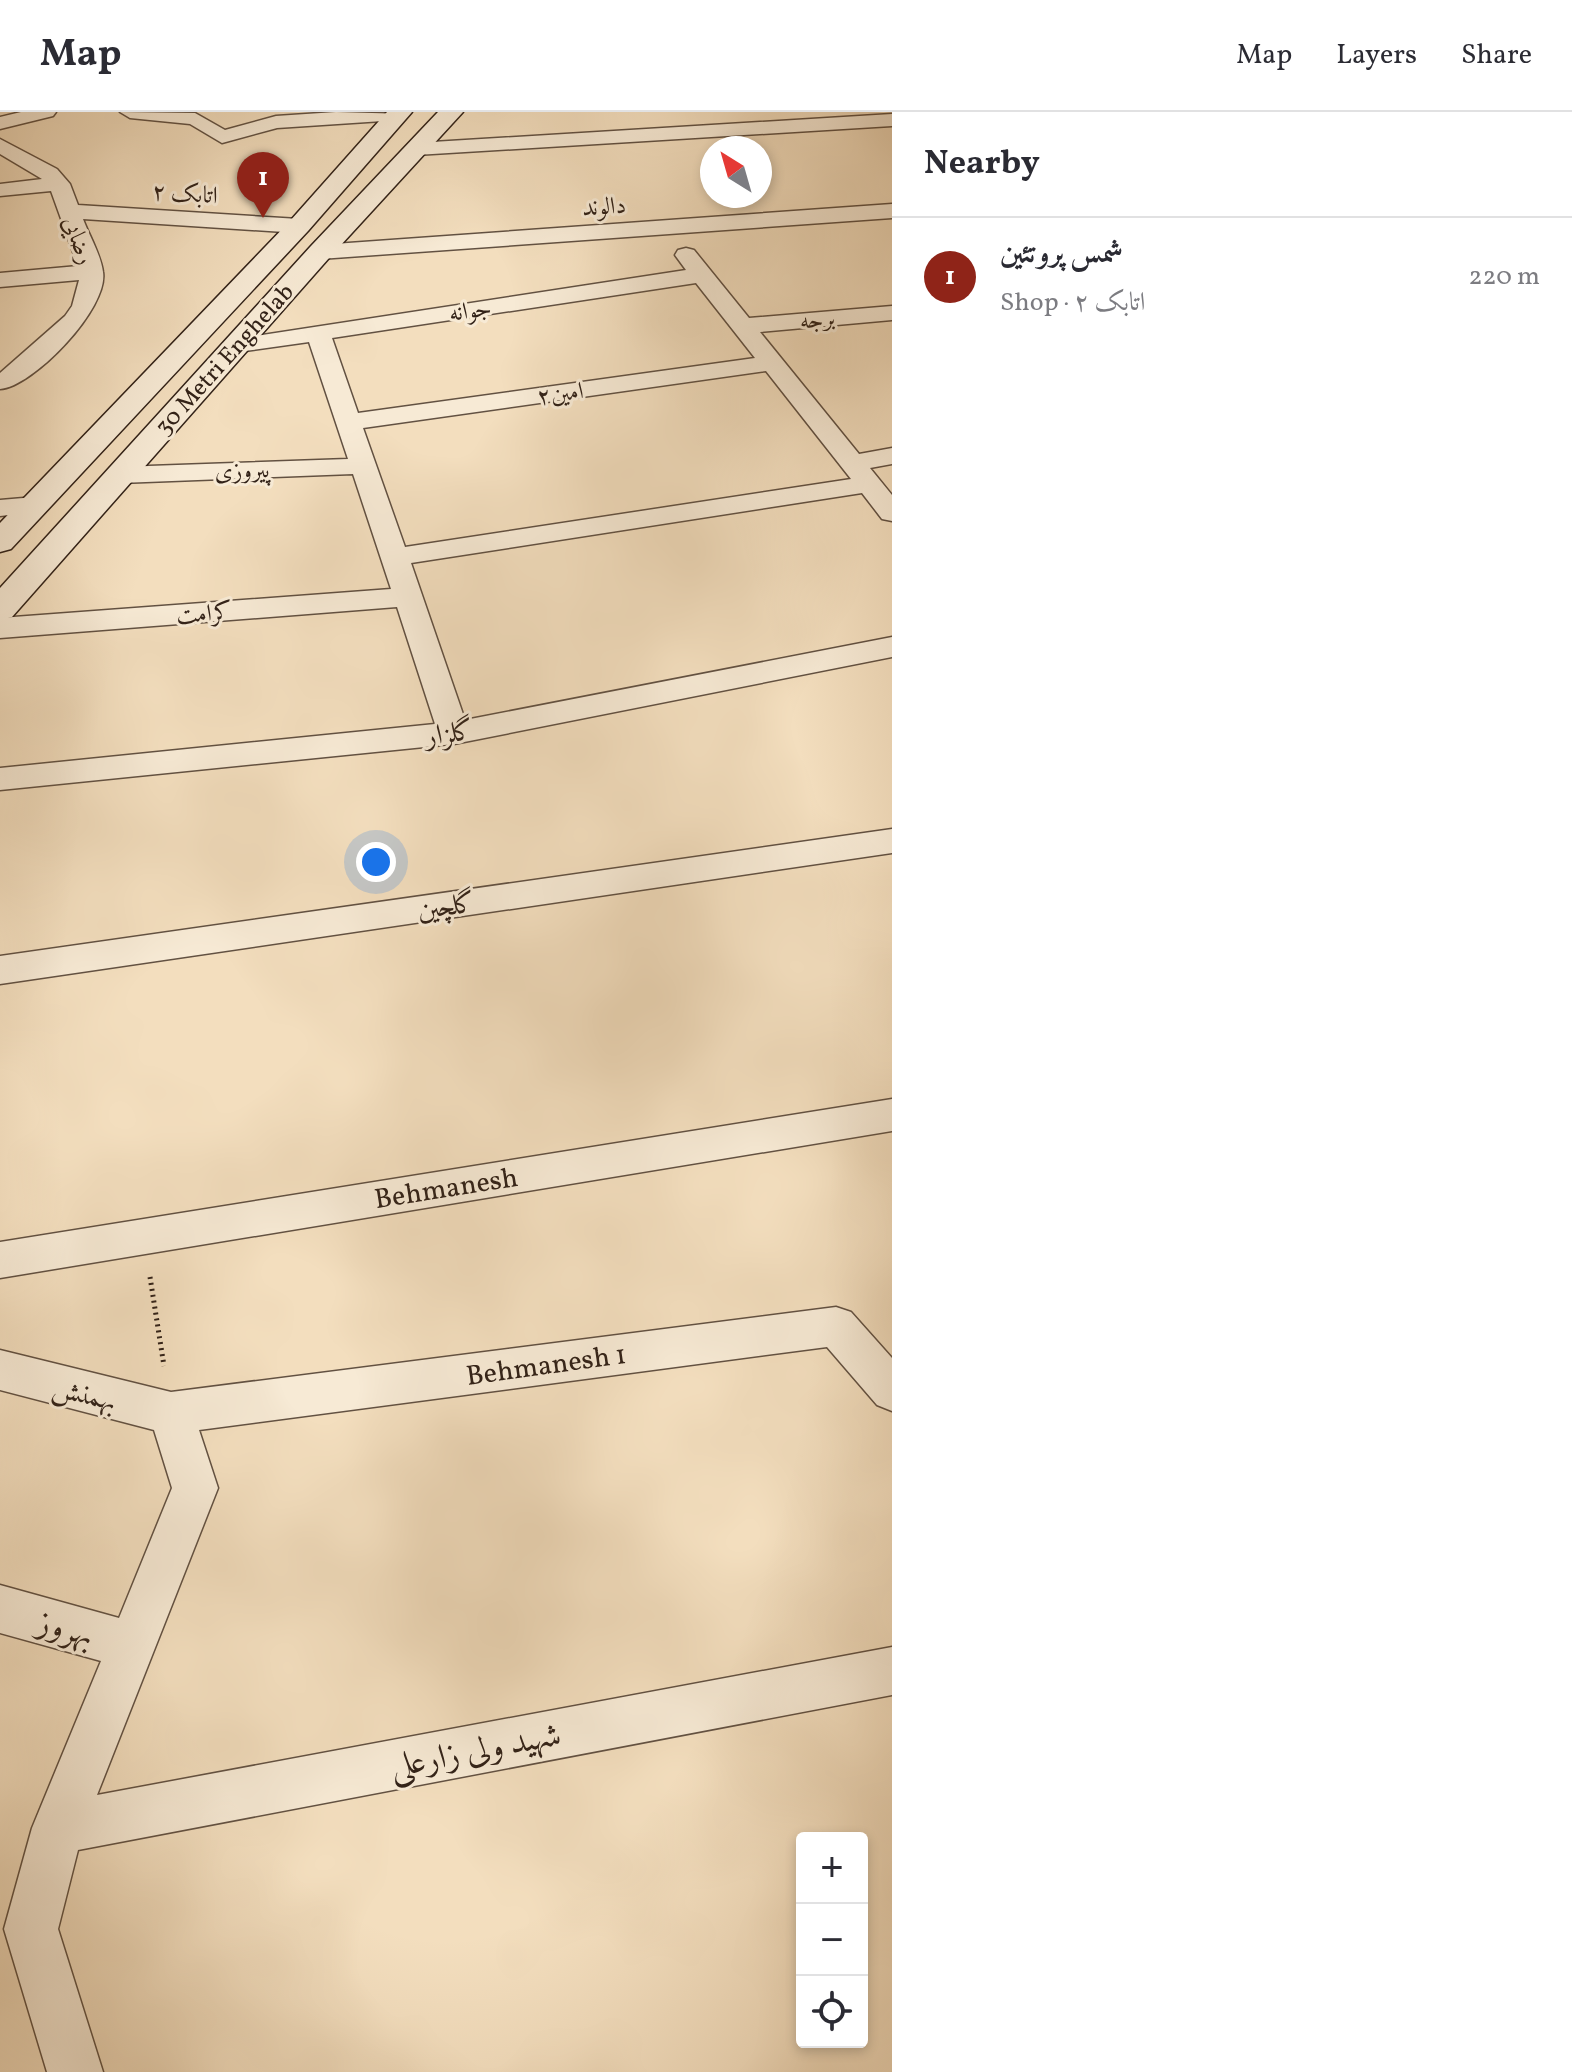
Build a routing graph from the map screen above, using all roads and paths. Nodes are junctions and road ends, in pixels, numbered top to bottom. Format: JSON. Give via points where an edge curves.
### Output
{"nodes":[{"id":1,"x":46,"y":112,"type":"edge"},
{"id":2,"x":130,"y":112,"type":"edge"},
{"id":3,"x":451,"y":112,"type":"edge"},
{"id":4,"x":399,"y":113,"type":"edge"},
{"id":5,"x":892,"y":120,"type":"edge"},
{"id":6,"x":0,"y":123,"type":"edge"},
{"id":7,"x":0,"y":145,"type":"edge"},
{"id":8,"x":416,"y":149,"type":"junction"},
{"id":9,"x":59,"y":184,"type":"junction"},
{"id":10,"x":0,"y":190,"type":"edge"},
{"id":11,"x":68,"y":211,"type":"junction"},
{"id":12,"x":892,"y":211,"type":"edge"},
{"id":13,"x":299,"y":226,"type":"junction"},
{"id":14,"x":664,"y":228,"type":"junction"},
{"id":15,"x":320,"y":252,"type":"junction"},
{"id":16,"x":92,"y":272,"type":"junction"},
{"id":17,"x":702,"y":275,"type":"junction"},
{"id":18,"x":0,"y":280,"type":"edge"},
{"id":19,"x":892,"y":313,"type":"edge"},
{"id":20,"x":742,"y":326,"type":"junction"},
{"id":21,"x":318,"y":332,"type":"junction"},
{"id":22,"x":238,"y":345,"type":"junction"},
{"id":23,"x":772,"y":363,"type":"junction"},
{"id":24,"x":3,"y":381,"type":"edge"},
{"id":25,"x":349,"y":422,"type":"junction"},
{"id":26,"x":892,"y":456,"type":"edge"},
{"id":27,"x":851,"y":463,"type":"junction"},
{"id":28,"x":363,"y":466,"type":"junction"},
{"id":29,"x":120,"y":475,"type":"junction"},
{"id":30,"x":869,"y":484,"type":"junction"},
{"id":31,"x":35,"y":505,"type":"junction"},
{"id":32,"x":0,"y":508,"type":"edge"},
{"id":33,"x":892,"y":513,"type":"edge"},
{"id":34,"x":0,"y":542,"type":"edge"},
{"id":35,"x":394,"y":557,"type":"junction"},
{"id":36,"x":408,"y":597,"type":"junction"},
{"id":37,"x":0,"y":609,"type":"edge"},
{"id":38,"x":0,"y":628,"type":"edge"},
{"id":39,"x":892,"y":647,"type":"edge"},
{"id":40,"x":454,"y":733,"type":"junction"},
{"id":41,"x":0,"y":779,"type":"edge"},
{"id":42,"x":892,"y":841,"type":"edge"},
{"id":43,"x":0,"y":970,"type":"edge"},
{"id":44,"x":892,"y":1115,"type":"edge"},
{"id":45,"x":143,"y":1237,"type":"junction"},
{"id":46,"x":0,"y":1260,"type":"edge"},
{"id":47,"x":0,"y":1370,"type":"edge"},
{"id":48,"x":890,"y":1385,"type":"edge"},
{"id":49,"x":171,"y":1413,"type":"junction"},
{"id":50,"x":0,"y":1609,"type":"edge"},
{"id":51,"x":132,"y":1646,"type":"junction"},
{"id":52,"x":892,"y":1671,"type":"edge"},
{"id":53,"x":58,"y":1828,"type":"junction"},
{"id":54,"x":75,"y":2072,"type":"edge"}],
"edges":[{"from":1,"to":6,"type":"street"},
{"from":2,"to":4,"type":"street","via":[[195,119],[222,137],[276,122]]},
{"from":3,"to":8,"type":"main road","name":"30 Metri Enghelab"},
{"from":4,"to":13,"type":"main road","name":"30 Metri Enghelab"},
{"from":5,"to":8,"type":"street"},
{"from":7,"to":9,"type":"street","name":"رضایی"},
{"from":8,"to":15,"type":"main road","name":"30 Metri Enghelab"},
{"from":9,"to":10,"type":"street"},
{"from":9,"to":11,"type":"street","name":"رضایی"},
{"from":11,"to":13,"type":"street","name":"اتابک ۲"},
{"from":11,"to":16,"type":"street","name":"رضایی"},
{"from":12,"to":14,"type":"street","name":"دالوند"},
{"from":13,"to":31,"type":"main road","name":"30 Metri Enghelab"},
{"from":14,"to":15,"type":"street","name":"دالوند"},
{"from":14,"to":17,"type":"street"},
{"from":15,"to":22,"type":"main road","name":"30 Metri Enghelab"},
{"from":16,"to":18,"type":"street"},
{"from":16,"to":24,"type":"street","name":"رضایی","via":[[87,304],[73,323]]},
{"from":17,"to":20,"type":"street"},
{"from":17,"to":21,"type":"street","name":"جوانه"},
{"from":19,"to":20,"type":"street","name":"برجه"},
{"from":20,"to":23,"type":"street"},
{"from":21,"to":22,"type":"street","name":"جوانه"},
{"from":21,"to":25,"type":"street"},
{"from":22,"to":29,"type":"main road","name":"30 Metri Enghelab"},
{"from":23,"to":25,"type":"street","name":"امین۲"},
{"from":23,"to":27,"type":"street"},
{"from":25,"to":28,"type":"street"},
{"from":26,"to":27,"type":"street"},
{"from":27,"to":30,"type":"street"},
{"from":28,"to":29,"type":"street","name":"پیروزی"},
{"from":28,"to":35,"type":"street"},
{"from":29,"to":37,"type":"main road","name":"30 Metri Enghelab"},
{"from":30,"to":33,"type":"street"},
{"from":30,"to":35,"type":"street"},
{"from":31,"to":32,"type":"street"},
{"from":31,"to":34,"type":"main road","name":"30 Metri Enghelab"},
{"from":35,"to":36,"type":"street"},
{"from":36,"to":38,"type":"street","name":"کرامت"},
{"from":36,"to":40,"type":"street"},
{"from":39,"to":40,"type":"street","name":"گلزار"},
{"from":40,"to":41,"type":"street","name":"گلزار"},
{"from":42,"to":43,"type":"street","name":"گلچین"},
{"from":44,"to":45,"type":"street","name":"Behmanesh"},
{"from":45,"to":46,"type":"street","name":"Behmanesh"},
{"from":45,"to":49,"type":"path"},
{"from":47,"to":49,"type":"street","name":"بهمنش"},
{"from":48,"to":49,"type":"street","name":"Behmanesh 1","via":[[836,1326]]},
{"from":49,"to":51,"type":"street","via":[[195,1488]]},
{"from":50,"to":51,"type":"street","name":"بهروز"},
{"from":51,"to":53,"type":"street"},
{"from":52,"to":53,"type":"street","name":"شهید ولی زارعلی"},
{"from":53,"to":54,"type":"street","via":[[31,1929]]}]}
